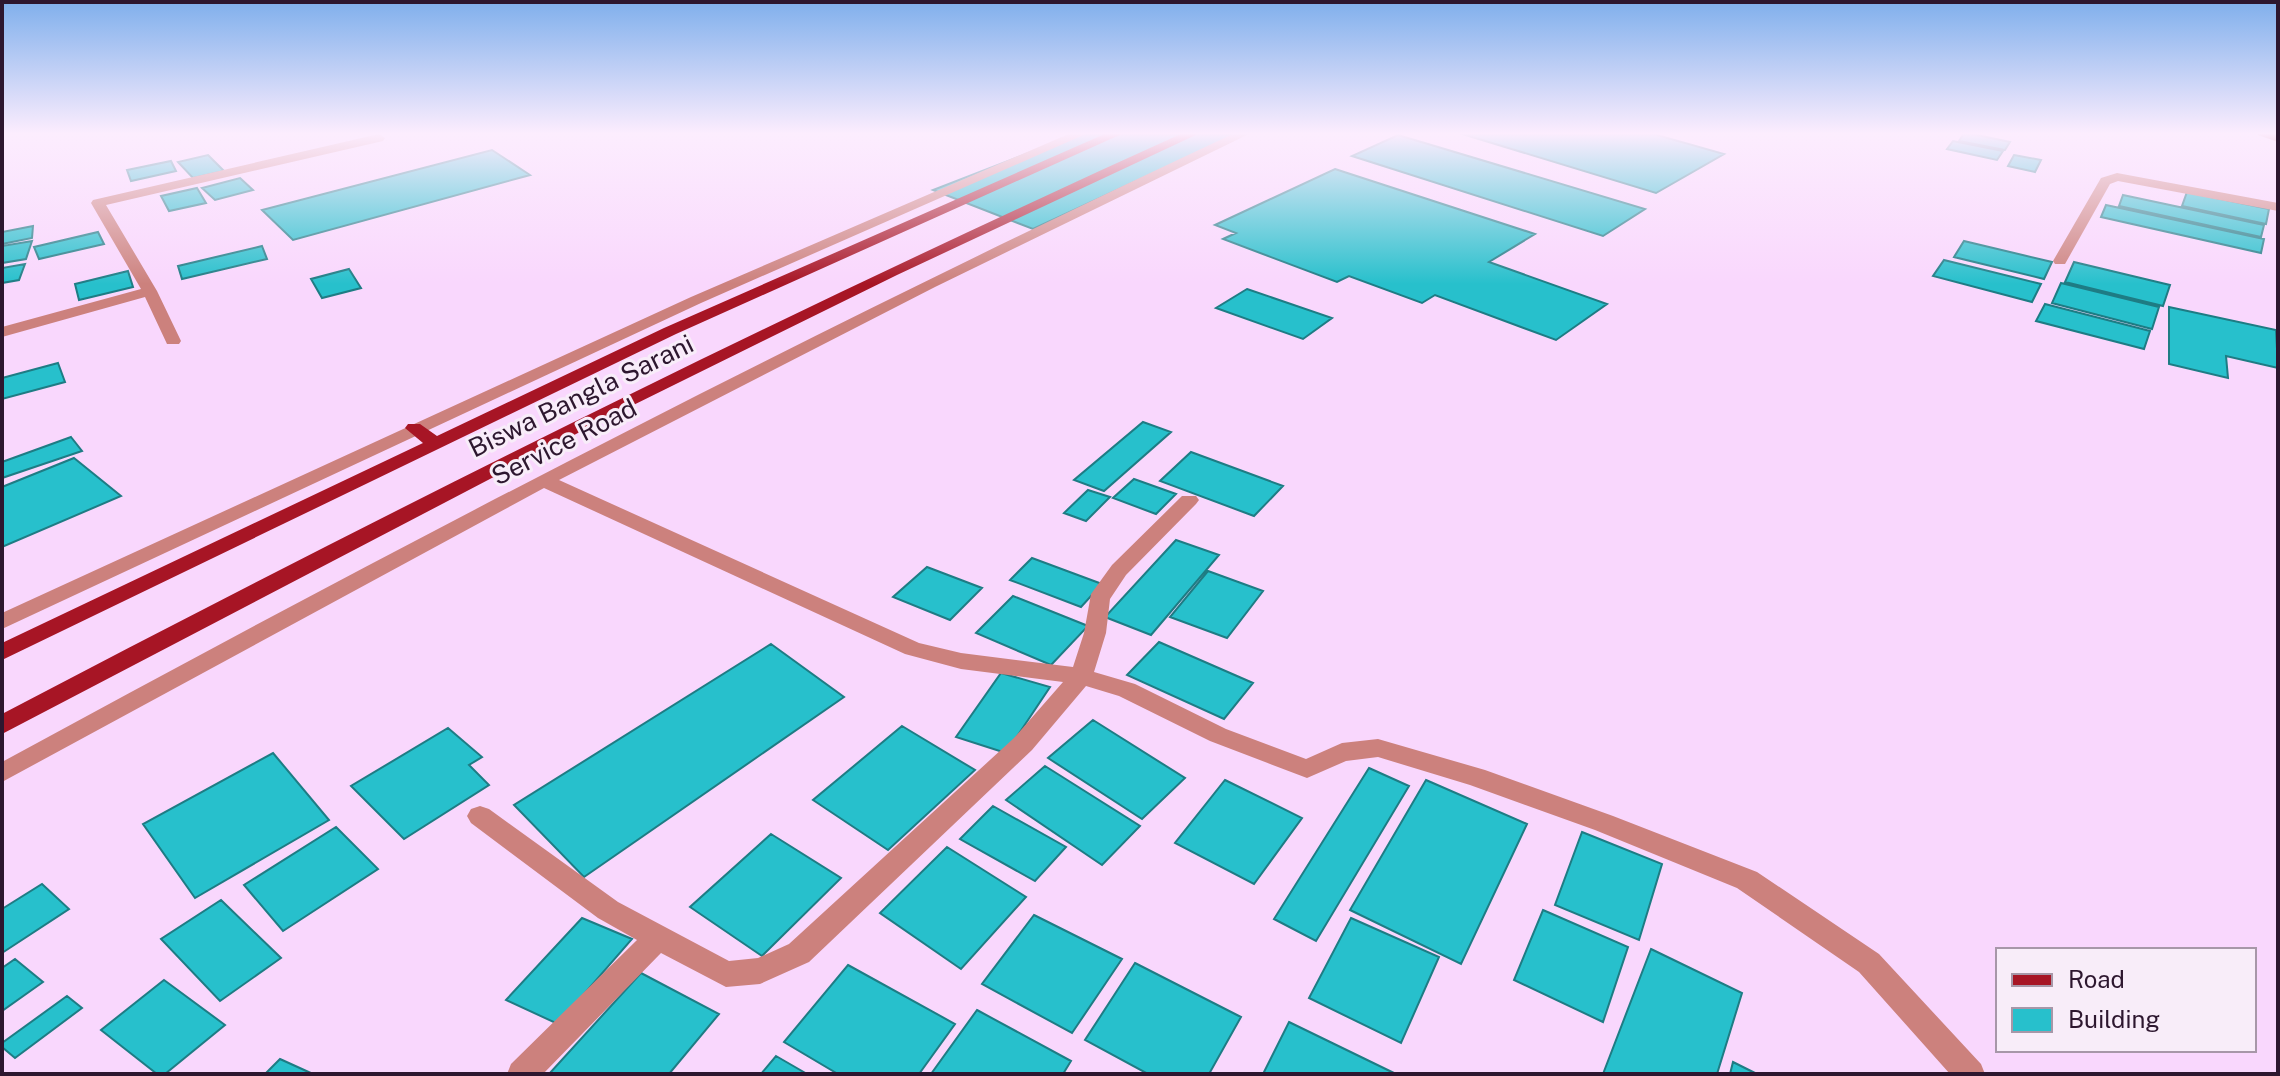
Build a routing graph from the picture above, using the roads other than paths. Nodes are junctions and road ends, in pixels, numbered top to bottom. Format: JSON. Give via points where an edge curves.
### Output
{"nodes":[{"id":1,"x":184,"y":183,"type":"edge"},
{"id":2,"x":963,"y":183,"type":"edge"},
{"id":3,"x":1001,"y":183,"type":"edge"},
{"id":4,"x":1083,"y":183,"type":"edge"},
{"id":5,"x":1141,"y":183,"type":"edge"},
{"id":6,"x":2104,"y":183,"type":"edge"},
{"id":7,"x":2150,"y":183,"type":"edge"},
{"id":8,"x":912,"y":205,"type":"junction"},
{"id":9,"x":2278,"y":207,"type":"edge"},
{"id":10,"x":937,"y":211,"type":"junction"},
{"id":11,"x":2060,"y":261,"type":"dead end"},
{"id":12,"x":150,"y":291,"type":"junction"},
{"id":13,"x":2,"y":332,"type":"edge"},
{"id":14,"x":173,"y":341,"type":"dead end"},
{"id":15,"x":414,"y":428,"type":"junction"},
{"id":16,"x":435,"y":443,"type":"junction"},
{"id":17,"x":545,"y":481,"type":"junction"},
{"id":18,"x":1189,"y":500,"type":"dead end"},
{"id":19,"x":2,"y":622,"type":"edge"},
{"id":20,"x":2,"y":652,"type":"edge"},
{"id":21,"x":1081,"y":676,"type":"junction"},
{"id":22,"x":2,"y":725,"type":"edge"},
{"id":23,"x":2,"y":773,"type":"edge"},
{"id":24,"x":480,"y":816,"type":"dead end"},
{"id":25,"x":658,"y":937,"type":"junction"},
{"id":26,"x":522,"y":1074,"type":"edge"},
{"id":27,"x":1970,"y":1074,"type":"edge"}],
"edges":[{"from":1,"to":12,"type":"street","via":[[98,203]]},
{"from":2,"to":8,"type":"street"},
{"from":3,"to":10,"type":"main road","name":"Biswa Bangla Sarani"},
{"from":4,"to":22,"type":"main road","name":"Biswa Bangla Sarani","via":[[647,391]]},
{"from":5,"to":17,"type":"street","name":"Service Road","via":[[846,326]]},
{"from":6,"to":11,"type":"street"},
{"from":7,"to":9,"type":"street"},
{"from":8,"to":10,"type":"main road"},
{"from":8,"to":15,"type":"street"},
{"from":10,"to":16,"type":"main road","name":"Biswa Bangla Sarani"},
{"from":12,"to":13,"type":"street"},
{"from":12,"to":14,"type":"street"},
{"from":15,"to":16,"type":"main road"},
{"from":15,"to":19,"type":"street"},
{"from":16,"to":20,"type":"main road","name":"Biswa Bangla Sarani"},
{"from":17,"to":21,"type":"street","via":[[913,649],[961,661]]},
{"from":17,"to":23,"type":"street","name":"Service Road","via":[[235,643]]},
{"from":18,"to":21,"type":"street","via":[[1119,570],[1099,599]]},
{"from":21,"to":25,"type":"street","via":[[980,787],[799,953],[760,971],[726,974]]},
{"from":21,"to":27,"type":"street","via":[[1127,690],[1218,735],[1307,769],[1342,752],[1378,748],[1504,787],[1747,880],[1869,963]]},
{"from":24,"to":25,"type":"street","via":[[608,910]]},
{"from":25,"to":26,"type":"street"}]}
